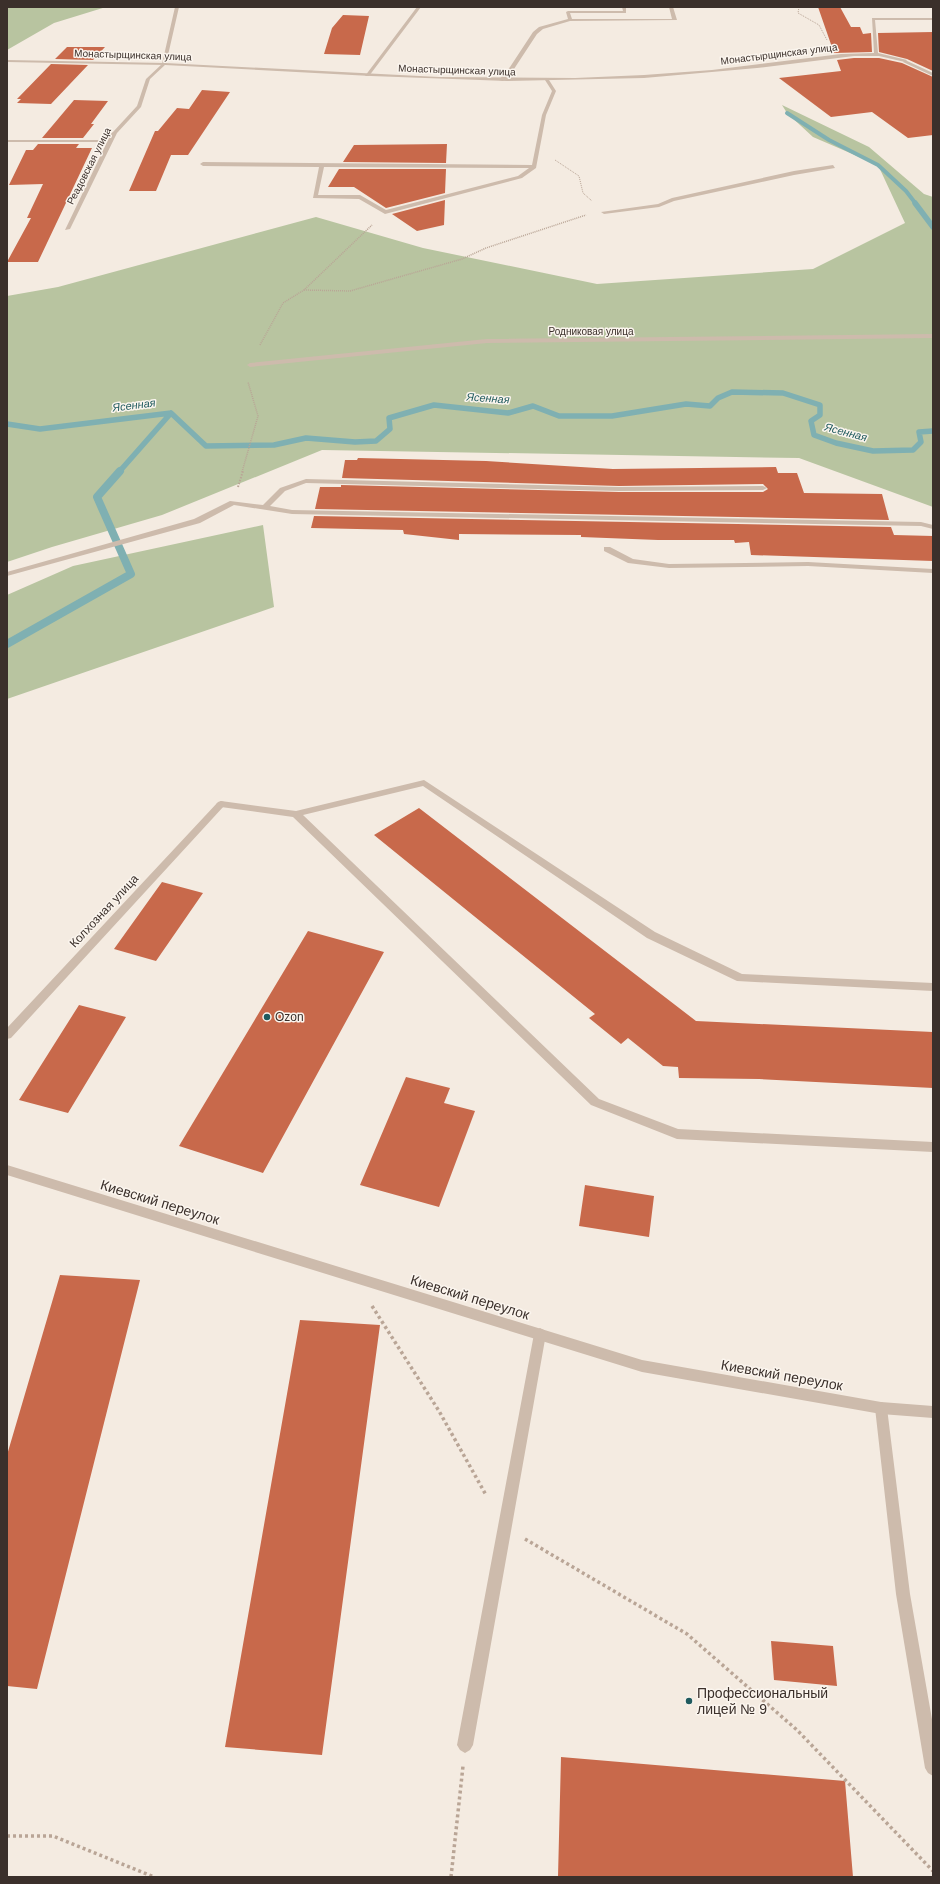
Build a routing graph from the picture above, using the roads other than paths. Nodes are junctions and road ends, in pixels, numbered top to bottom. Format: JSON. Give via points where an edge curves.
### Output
{"nodes":[{"id":1,"x":178,"y":7,"type":"edge"},
{"id":2,"x":419,"y":7,"type":"edge"},
{"id":3,"x":624,"y":7,"type":"edge"},
{"id":4,"x":671,"y":7,"type":"edge"},
{"id":5,"x":933,"y":19,"type":"edge"},
{"id":6,"x":570,"y":20,"type":"junction"},
{"id":7,"x":876,"y":54,"type":"junction"},
{"id":8,"x":7,"y":61,"type":"edge"},
{"id":9,"x":164,"y":64,"type":"junction"},
{"id":10,"x":932,"y":74,"type":"edge"},
{"id":11,"x":367,"y":75,"type":"junction"},
{"id":12,"x":501,"y":80,"type":"junction"},
{"id":13,"x":547,"y":81,"type":"junction"},
{"id":14,"x":115,"y":132,"type":"junction"},
{"id":15,"x":7,"y":141,"type":"edge"},
{"id":16,"x":203,"y":164,"type":"dead end"},
{"id":17,"x":322,"y":165,"type":"junction"},
{"id":18,"x":534,"y":167,"type":"junction"},
{"id":19,"x":833,"y":167,"type":"dead end"},
{"id":20,"x":604,"y":212,"type":"road end"},
{"id":21,"x":67,"y":229,"type":"dead end"},
{"id":22,"x":933,"y":336,"type":"edge"},
{"id":23,"x":250,"y":365,"type":"dead end"},
{"id":24,"x":763,"y":488,"type":"dead end"},
{"id":25,"x":265,"y":508,"type":"junction"},
{"id":26,"x":933,"y":527,"type":"edge"},
{"id":27,"x":608,"y":549,"type":"dead end"},
{"id":28,"x":933,"y":571,"type":"edge"},
{"id":29,"x":7,"y":574,"type":"edge"},
{"id":30,"x":296,"y":814,"type":"junction"},
{"id":31,"x":933,"y":987,"type":"edge"},
{"id":32,"x":7,"y":1035,"type":"edge"},
{"id":33,"x":933,"y":1147,"type":"edge"},
{"id":34,"x":7,"y":1170,"type":"edge"},
{"id":35,"x":540,"y":1334,"type":"junction"},
{"id":36,"x":882,"y":1408,"type":"junction"},
{"id":37,"x":933,"y":1412,"type":"edge"},
{"id":38,"x":465,"y":1745,"type":"road end"},
{"id":39,"x":933,"y":1768,"type":"edge"}],
"edges":[{"from":1,"to":9,"type":"street"},
{"from":2,"to":11,"type":"street"},
{"from":3,"to":6,"type":"street","via":[[625,12],[568,12]]},
{"from":4,"to":6,"type":"street","via":[[675,20]]},
{"from":5,"to":7,"type":"street","via":[[873,20]]},
{"from":6,"to":12,"type":"street","via":[[541,28],[534,33],[512,68]]},
{"from":7,"to":10,"type":"street","name":"Монастырщинская улица","via":[[904,61]]},
{"from":7,"to":13,"type":"street","name":"Монастырщинская улица","via":[[854,53],[659,77]]},
{"from":8,"to":9,"type":"street","name":"Монастырщинская улица"},
{"from":9,"to":11,"type":"street","name":"Монастырщинская улица"},
{"from":9,"to":14,"type":"street","name":"Реадовская улица","via":[[148,79],[139,106]]},
{"from":11,"to":12,"type":"street","name":"Монастырщинская улица"},
{"from":12,"to":13,"type":"street","name":"Монастырщинская улица"},
{"from":13,"to":18,"type":"street","via":[[554,91],[544,114]]},
{"from":14,"to":15,"type":"street","via":[[102,141]]},
{"from":14,"to":21,"type":"street","name":"Реадовская улица"},
{"from":16,"to":17,"type":"street"},
{"from":17,"to":18,"type":"street"},
{"from":17,"to":18,"type":"street","via":[[315,197],[360,197],[385,212],[520,176]]},
{"from":19,"to":20,"type":"street","via":[[794,173],[659,205]]},
{"from":22,"to":23,"type":"street","name":"Родниковая улица","via":[[487,341]]},
{"from":24,"to":25,"type":"street","via":[[619,489],[306,481],[289,485],[275,494]]},
{"from":25,"to":26,"type":"street","via":[[292,512],[921,524]]},
{"from":25,"to":29,"type":"street","via":[[233,503],[197,521]]},
{"from":27,"to":28,"type":"street","via":[[631,560],[669,566],[808,564]]},
{"from":30,"to":31,"type":"street","via":[[424,783],[651,935],[741,978]]},
{"from":30,"to":32,"type":"street","name":"Колхозная улица","via":[[220,804]]},
{"from":30,"to":33,"type":"street","via":[[595,1102],[677,1134]]},
{"from":34,"to":35,"type":"street","name":"Киевский переулок"},
{"from":35,"to":36,"type":"street","name":"Киевский переулок","via":[[642,1366]]},
{"from":35,"to":38,"type":"street"},
{"from":36,"to":37,"type":"street","name":"Киевский переулок"},
{"from":36,"to":39,"type":"street","via":[[903,1594]]}]}
